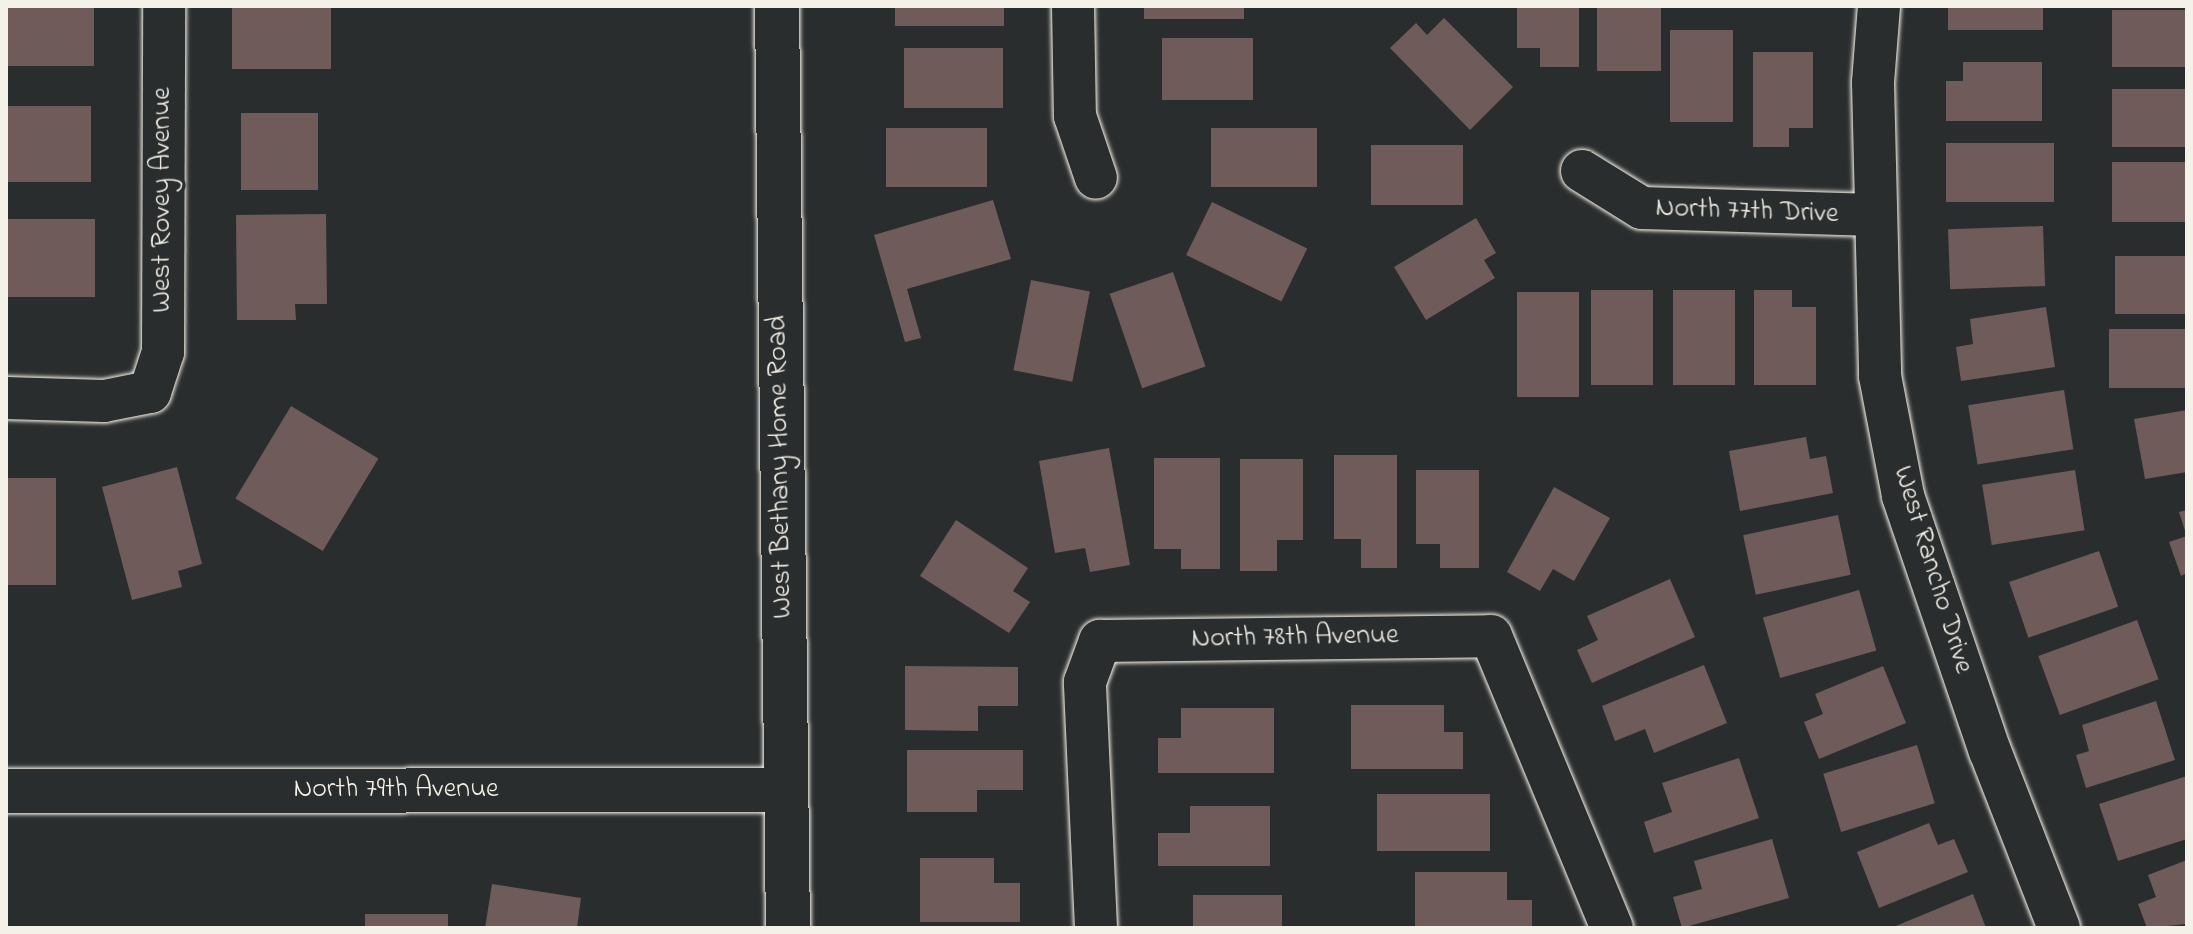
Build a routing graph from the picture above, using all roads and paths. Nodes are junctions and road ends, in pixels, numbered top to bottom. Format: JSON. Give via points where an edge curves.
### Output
{"nodes":[{"id":1,"x":164,"y":6,"type":"edge"},
{"id":2,"x":777,"y":6,"type":"edge"},
{"id":3,"x":1073,"y":6,"type":"edge"},
{"id":4,"x":1879,"y":6,"type":"edge"},
{"id":5,"x":1582,"y":171,"type":"dead end"},
{"id":6,"x":1096,"y":178,"type":"dead end"},
{"id":7,"x":1875,"y":215,"type":"junction"},
{"id":8,"x":6,"y":398,"type":"edge"},
{"id":9,"x":785,"y":790,"type":"junction"},
{"id":10,"x":6,"y":791,"type":"edge"},
{"id":11,"x":788,"y":928,"type":"edge"},
{"id":12,"x":1096,"y":928,"type":"edge"},
{"id":13,"x":1612,"y":928,"type":"edge"},
{"id":14,"x":2059,"y":928,"type":"edge"}],
"edges":[{"from":1,"to":8,"type":"street","name":"West Rovey Avenue","via":[[163,352],[150,392],[104,401]]},
{"from":2,"to":9,"type":"main road","name":"West Bethany Home Road"},
{"from":3,"to":6,"type":"street","via":[[1075,116]]},
{"from":4,"to":7,"type":"street","name":"West Rancho Drive","via":[[1873,83]]},
{"from":5,"to":7,"type":"street","name":"North 77th Drive","via":[[1642,208]]},
{"from":7,"to":14,"type":"street","name":"West Rancho Drive","via":[[1880,376],[1903,496],[1990,751]]},
{"from":9,"to":10,"type":"main road","name":"North 79th Avenue"},
{"from":9,"to":11,"type":"main road","name":"West Bethany Home Road"},
{"from":12,"to":13,"type":"street","name":"North 78th Avenue","via":[[1085,682],[1100,641],[1491,636]]}]}
